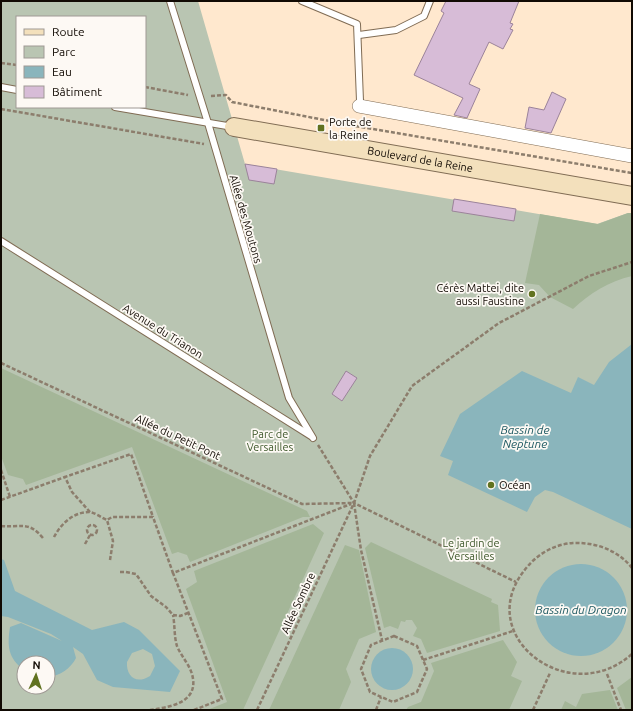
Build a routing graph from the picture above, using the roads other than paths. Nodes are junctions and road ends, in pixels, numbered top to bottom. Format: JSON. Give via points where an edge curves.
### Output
{"nodes":[{"id":1,"x":170,"y":1,"type":"edge"},
{"id":2,"x":302,"y":1,"type":"edge"},
{"id":3,"x":430,"y":1,"type":"edge"},
{"id":4,"x":359,"y":35,"type":"junction"},
{"id":5,"x":1,"y":87,"type":"edge"},
{"id":6,"x":16,"y":90,"type":"edge"},
{"id":7,"x":360,"y":104,"type":"joint"},
{"id":8,"x":121,"y":108,"type":"edge"},
{"id":9,"x":208,"y":123,"type":"junction"},
{"id":10,"x":234,"y":127,"type":"joint"},
{"id":11,"x":632,"y":156,"type":"edge"},
{"id":12,"x":632,"y":196,"type":"edge"},
{"id":13,"x":1,"y":241,"type":"edge"},
{"id":14,"x":314,"y":438,"type":"joint"}],
"edges":[{"from":1,"to":9,"type":"lane","name":"Allée des Moutons"},
{"from":2,"to":4,"type":"lane","via":[[358,24]]},
{"from":3,"to":4,"type":"lane","via":[[424,16],[396,30]]},
{"from":4,"to":7,"type":"lane"},
{"from":5,"to":6,"type":"lane"},
{"from":7,"to":11,"type":"street"},
{"from":8,"to":9,"type":"lane","name":"Boulevard de la Reine"},
{"from":9,"to":10,"type":"lane","name":"Boulevard de la Reine"},
{"from":9,"to":14,"type":"lane","name":"Allée des Moutons","via":[[289,398]]},
{"from":10,"to":12,"type":"street","name":"Boulevard de la Reine"},
{"from":13,"to":14,"type":"lane","name":"Avenue du Trianon"}]}
